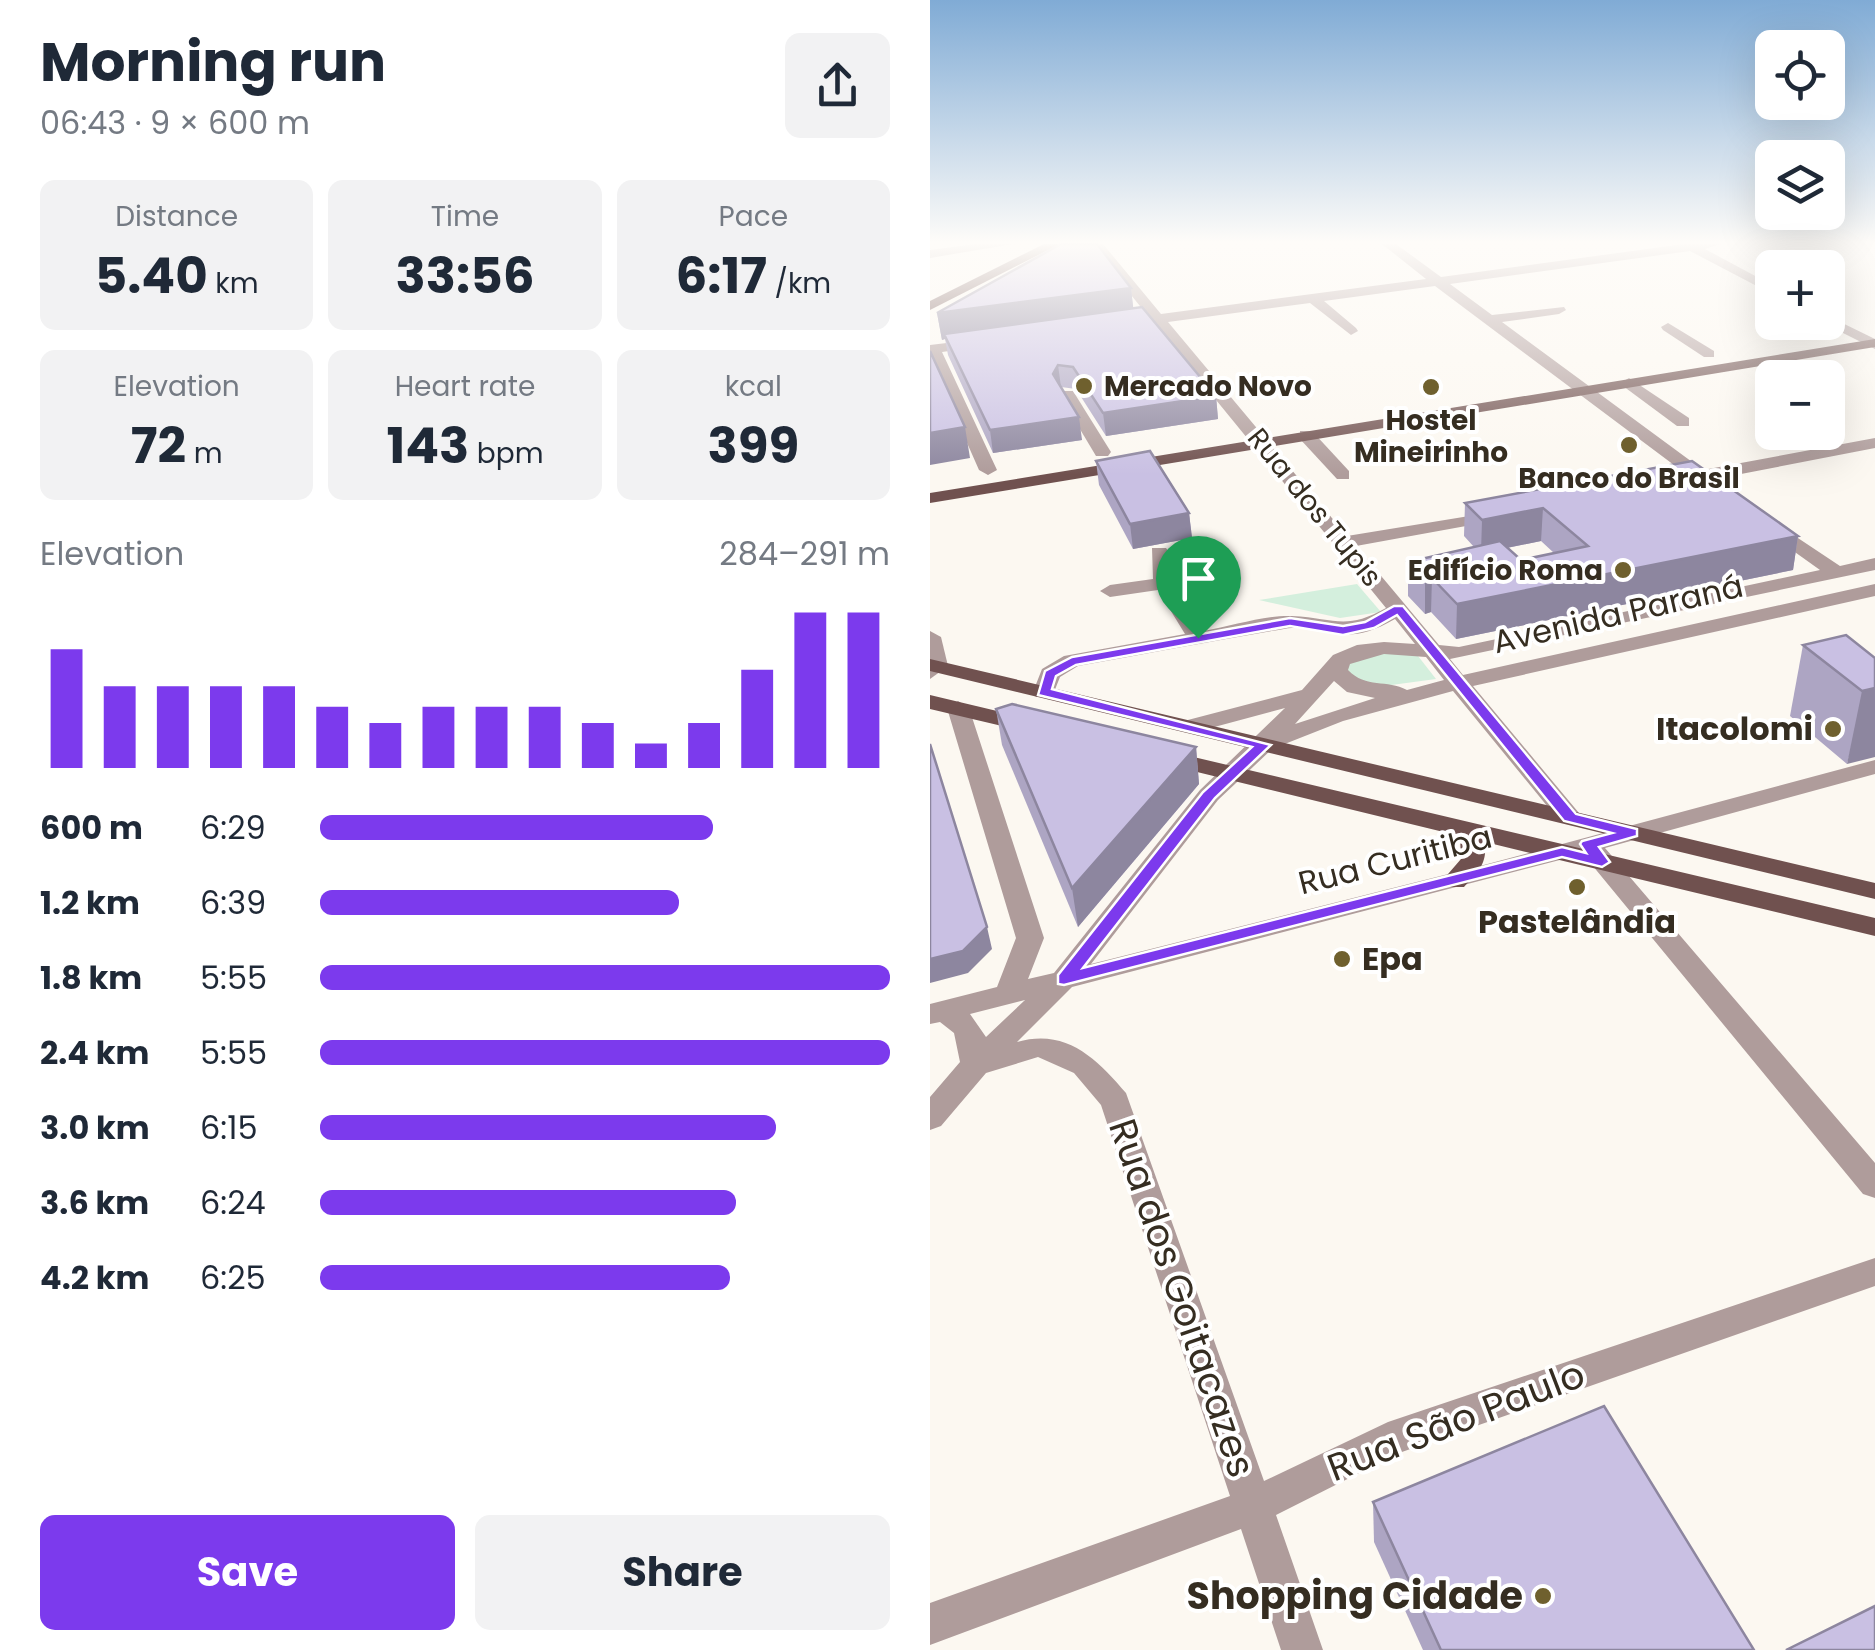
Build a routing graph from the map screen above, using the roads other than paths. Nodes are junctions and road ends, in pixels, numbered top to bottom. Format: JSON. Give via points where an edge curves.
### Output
{"nodes":[{"id":1,"x":1144,"y":321,"type":"edge"},
{"id":2,"x":1162,"y":321,"type":"edge"},
{"id":3,"x":1339,"y":321,"type":"edge"},
{"id":4,"x":1494,"y":321,"type":"edge"},
{"id":5,"x":1103,"y":326,"type":"edge"},
{"id":6,"x":1668,"y":327,"type":"dead end"},
{"id":7,"x":1845,"y":330,"type":"edge"},
{"id":8,"x":1351,"y":331,"type":"dead end"},
{"id":9,"x":1849,"y":332,"type":"junction"},
{"id":10,"x":1874,"y":340,"type":"edge"},
{"id":11,"x":989,"y":342,"type":"edge"},
{"id":12,"x":931,"y":349,"type":"edge"},
{"id":13,"x":1709,"y":354,"type":"junction"},
{"id":14,"x":1569,"y":377,"type":"junction"},
{"id":15,"x":1629,"y":383,"type":"junction"},
{"id":16,"x":1586,"y":390,"type":"junction"},
{"id":17,"x":1067,"y":394,"type":"edge"},
{"id":18,"x":1683,"y":422,"type":"dead end"},
{"id":19,"x":1257,"y":435,"type":"junction"},
{"id":20,"x":1306,"y":435,"type":"junction"},
{"id":21,"x":1875,"y":443,"type":"edge"},
{"id":22,"x":1102,"y":452,"type":"junction"},
{"id":23,"x":988,"y":470,"type":"junction"},
{"id":24,"x":1343,"y":474,"type":"dead end"},
{"id":25,"x":1690,"y":478,"type":"junction"},
{"id":26,"x":930,"y":480,"type":"edge"},
{"id":27,"x":1729,"y":497,"type":"edge"},
{"id":28,"x":930,"y":498,"type":"edge"},
{"id":29,"x":1511,"y":511,"type":"edge"},
{"id":30,"x":1758,"y":518,"type":"edge"},
{"id":31,"x":1342,"y":543,"type":"junction"},
{"id":32,"x":1159,"y":552,"type":"dead end"},
{"id":33,"x":1875,"y":564,"type":"edge"},
{"id":34,"x":1836,"y":572,"type":"junction"},
{"id":35,"x":1164,"y":583,"type":"junction"},
{"id":36,"x":1110,"y":590,"type":"dead end"},
{"id":37,"x":1871,"y":595,"type":"edge"},
{"id":38,"x":1398,"y":609,"type":"junction"},
{"id":39,"x":930,"y":637,"type":"edge"},
{"id":40,"x":1198,"y":638,"type":"junction"},
{"id":41,"x":1438,"y":654,"type":"junction"},
{"id":42,"x":1341,"y":660,"type":"junction"},
{"id":43,"x":932,"y":668,"type":"edge"},
{"id":44,"x":1461,"y":682,"type":"junction"},
{"id":45,"x":1044,"y":692,"type":"junction"},
{"id":46,"x":1307,"y":695,"type":"junction"},
{"id":47,"x":930,"y":702,"type":"edge"},
{"id":48,"x":958,"y":708,"type":"junction"},
{"id":49,"x":1192,"y":726,"type":"junction"},
{"id":50,"x":1048,"y":730,"type":"edge"},
{"id":51,"x":1263,"y":745,"type":"junction"},
{"id":52,"x":1139,"y":752,"type":"edge"},
{"id":53,"x":1875,"y":767,"type":"edge"},
{"id":54,"x":1233,"y":774,"type":"junction"},
{"id":55,"x":1570,"y":818,"type":"junction"},
{"id":56,"x":1472,"y":830,"type":"junction"},
{"id":57,"x":1631,"y":832,"type":"junction"},
{"id":58,"x":1584,"y":853,"type":"junction"},
{"id":59,"x":1455,"y":881,"type":"junction"},
{"id":60,"x":1875,"y":891,"type":"edge"},
{"id":61,"x":1875,"y":927,"type":"edge"},
{"id":62,"x":1064,"y":979,"type":"junction"},
{"id":63,"x":1009,"y":992,"type":"junction"},
{"id":64,"x":936,"y":1013,"type":"edge"},
{"id":65,"x":974,"y":1065,"type":"junction"},
{"id":66,"x":930,"y":1118,"type":"edge"},
{"id":67,"x":1875,"y":1185,"type":"edge"},
{"id":68,"x":1875,"y":1272,"type":"edge"},
{"id":69,"x":1253,"y":1506,"type":"junction"},
{"id":70,"x":930,"y":1624,"type":"edge"},
{"id":71,"x":1302,"y":1650,"type":"edge"}],
"edges":[{"from":1,"to":5,"type":"street"},
{"from":2,"to":19,"type":"street","name":"Rua dos Tupis"},
{"from":3,"to":8,"type":"street"},
{"from":4,"to":14,"type":"street"},
{"from":6,"to":13,"type":"street"},
{"from":7,"to":9,"type":"street"},
{"from":9,"to":10,"type":"street"},
{"from":9,"to":13,"type":"main road"},
{"from":10,"to":15,"type":"main road"},
{"from":11,"to":12,"type":"street"},
{"from":12,"to":23,"type":"street"},
{"from":13,"to":14,"type":"main road"},
{"from":14,"to":16,"type":"street"},
{"from":14,"to":19,"type":"main road"},
{"from":15,"to":16,"type":"main road"},
{"from":15,"to":18,"type":"street"},
{"from":16,"to":20,"type":"main road"},
{"from":16,"to":25,"type":"street"},
{"from":17,"to":22,"type":"street"},
{"from":19,"to":20,"type":"main road"},
{"from":19,"to":22,"type":"main road"},
{"from":19,"to":28,"type":"main road"},
{"from":19,"to":31,"type":"street","name":"Rua dos Tupis"},
{"from":20,"to":24,"type":"street"},
{"from":21,"to":25,"type":"street"},
{"from":22,"to":23,"type":"main road"},
{"from":23,"to":26,"type":"main road"},
{"from":25,"to":27,"type":"street"},
{"from":29,"to":31,"type":"street"},
{"from":30,"to":34,"type":"street"},
{"from":31,"to":38,"type":"street","name":"Rua dos Tupis"},
{"from":32,"to":35,"type":"street"},
{"from":33,"to":34,"type":"street","name":"Avenida Paraná"},
{"from":34,"to":41,"type":"street","name":"Avenida Paraná"},
{"from":35,"to":36,"type":"street"},
{"from":35,"to":40,"type":"street"},
{"from":37,"to":44,"type":"street","name":"Avenida Paraná"},
{"from":38,"to":40,"type":"street","via":[[1343,630],[1290,622]]},
{"from":38,"to":41,"type":"street","name":"Rua dos Tupis"},
{"from":39,"to":43,"type":"street"},
{"from":40,"to":45,"type":"street","via":[[1072,662],[1050,674]]},
{"from":41,"to":42,"type":"street","name":"Avenida Paraná","via":[[1384,648]]},
{"from":41,"to":44,"type":"street","name":"Rua dos Tupis"},
{"from":42,"to":44,"type":"street","via":[[1342,678],[1363,690]]},
{"from":42,"to":46,"type":"street","name":"Avenida Paraná"},
{"from":43,"to":45,"type":"main road"},
{"from":44,"to":51,"type":"street","name":"Avenida Paraná","via":[[1335,716]]},
{"from":44,"to":55,"type":"street","name":"Rua dos Tupis"},
{"from":45,"to":49,"type":"main road"},
{"from":46,"to":49,"type":"street"},
{"from":46,"to":51,"type":"street","name":"Avenida Paraná"},
{"from":47,"to":48,"type":"main road"},
{"from":48,"to":50,"type":"main road"},
{"from":48,"to":63,"type":"street","via":[[1030,938]]},
{"from":49,"to":51,"type":"main road"},
{"from":51,"to":54,"type":"street","name":"Avenida Paraná"},
{"from":51,"to":55,"type":"main road"},
{"from":52,"to":54,"type":"main road"},
{"from":53,"to":57,"type":"street","name":"Rua Curitiba"},
{"from":54,"to":56,"type":"main road"},
{"from":54,"to":62,"type":"street","name":"Avenida Paraná","via":[[1113,932]]},
{"from":55,"to":57,"type":"main road"},
{"from":56,"to":58,"type":"main road"},
{"from":56,"to":59,"type":"main road","via":[[1474,860]]},
{"from":57,"to":58,"type":"street","name":"Rua Curitiba"},
{"from":57,"to":60,"type":"main road"},
{"from":58,"to":59,"type":"street","name":"Rua Curitiba"},
{"from":58,"to":61,"type":"main road"},
{"from":58,"to":67,"type":"street"},
{"from":59,"to":62,"type":"street","name":"Rua Curitiba"},
{"from":62,"to":63,"type":"street","name":"Rua Curitiba"},
{"from":62,"to":65,"type":"street","name":"Avenida Paraná"},
{"from":63,"to":64,"type":"street","name":"Rua Curitiba"},
{"from":64,"to":65,"type":"street","via":[[969,1028]]},
{"from":65,"to":66,"type":"street","name":"Avenida Paraná"},
{"from":65,"to":69,"type":"street","name":"Rua dos Goitacazes","via":[[1040,1046],[1085,1065],[1116,1101]]},
{"from":68,"to":69,"type":"street","name":"Rua São Paulo","via":[[1388,1438]]},
{"from":69,"to":70,"type":"street","name":"Rua São Paulo"},
{"from":69,"to":71,"type":"street","name":"Rua dos Goitacazes"}]}
